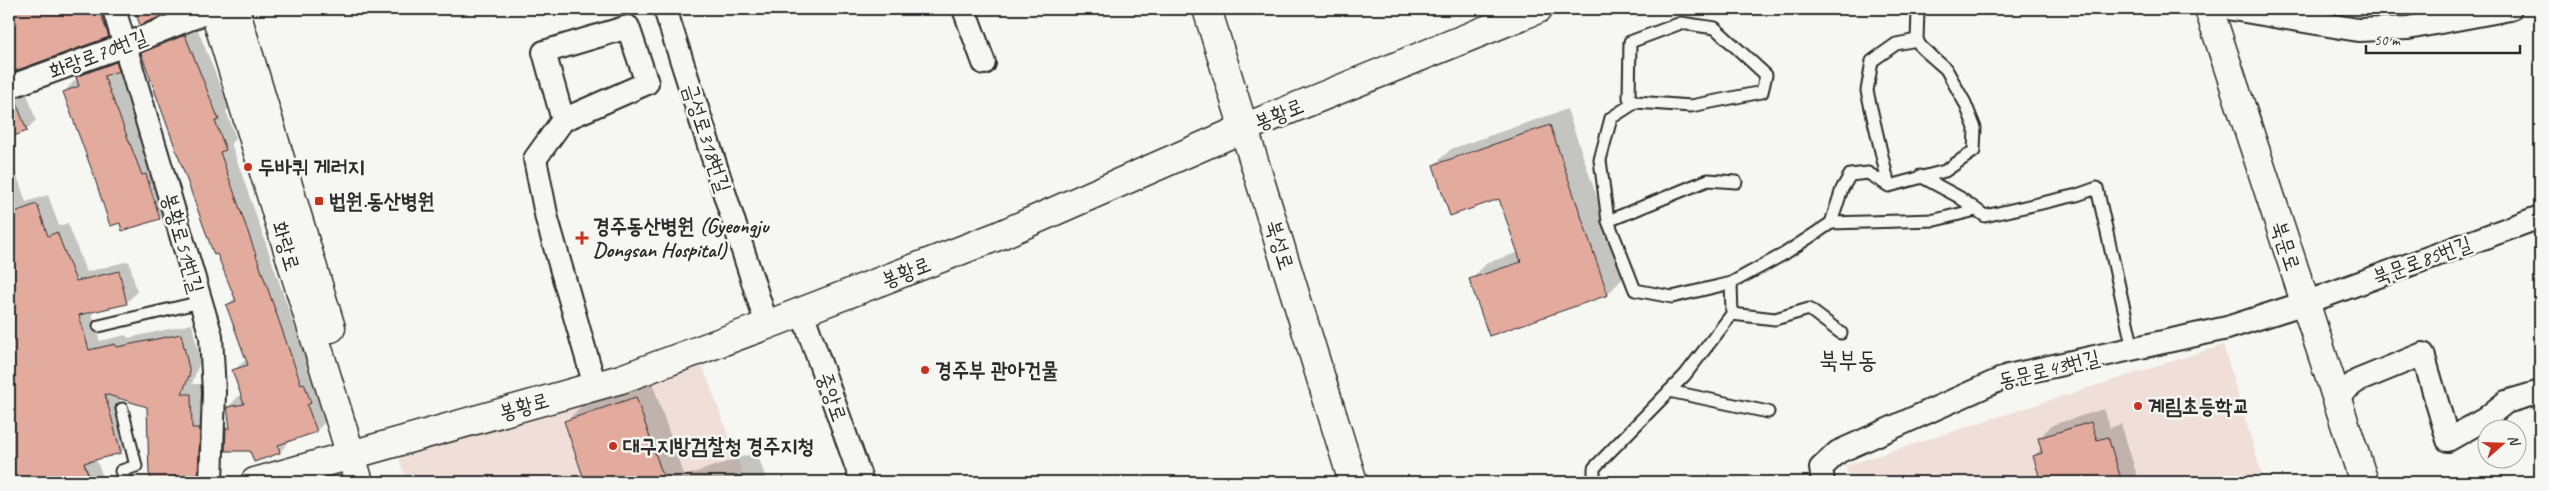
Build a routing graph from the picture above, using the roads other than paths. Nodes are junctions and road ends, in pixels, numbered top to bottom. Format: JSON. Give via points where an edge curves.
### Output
{"nodes":[{"id":1,"x":114,"y":9,"type":"edge"},
{"id":2,"x":214,"y":9,"type":"edge"},
{"id":3,"x":235,"y":9,"type":"edge"},
{"id":4,"x":665,"y":9,"type":"edge"},
{"id":5,"x":964,"y":9,"type":"edge"},
{"id":6,"x":1206,"y":9,"type":"edge"},
{"id":7,"x":1538,"y":9,"type":"edge"},
{"id":8,"x":1921,"y":9,"type":"edge"},
{"id":9,"x":2209,"y":9,"type":"edge"},
{"id":10,"x":2233,"y":9,"type":"edge"},
{"id":11,"x":2510,"y":9,"type":"edge"},
{"id":12,"x":1917,"y":40,"type":"junction"},
{"id":13,"x":125,"y":45,"type":"junction"},
{"id":14,"x":984,"y":63,"type":"dead end"},
{"id":15,"x":9,"y":87,"type":"edge"},
{"id":16,"x":1636,"y":102,"type":"junction"},
{"id":17,"x":563,"y":120,"type":"junction"},
{"id":18,"x":1244,"y":128,"type":"junction"},
{"id":19,"x":1920,"y":176,"type":"junction"},
{"id":20,"x":1736,"y":182,"type":"dead end"},
{"id":21,"x":1889,"y":186,"type":"junction"},
{"id":22,"x":1976,"y":210,"type":"junction"},
{"id":23,"x":2540,"y":217,"type":"edge"},
{"id":24,"x":1608,"y":221,"type":"junction"},
{"id":25,"x":1831,"y":223,"type":"junction"},
{"id":26,"x":1731,"y":283,"type":"junction"},
{"id":27,"x":201,"y":302,"type":"junction"},
{"id":28,"x":2305,"y":303,"type":"junction"},
{"id":29,"x":802,"y":312,"type":"junction"},
{"id":30,"x":1732,"y":314,"type":"junction"},
{"id":31,"x":767,"y":325,"type":"junction"},
{"id":32,"x":98,"y":326,"type":"dead end"},
{"id":33,"x":1841,"y":333,"type":"dead end"},
{"id":34,"x":2132,"y":349,"type":"junction"},
{"id":35,"x":595,"y":386,"type":"junction"},
{"id":36,"x":1669,"y":392,"type":"junction"},
{"id":37,"x":2540,"y":392,"type":"edge"},
{"id":38,"x":2336,"y":397,"type":"junction"},
{"id":39,"x":122,"y":409,"type":"dead end"},
{"id":40,"x":1768,"y":412,"type":"dead end"},
{"id":41,"x":359,"y":453,"type":"junction"},
{"id":42,"x":126,"y":482,"type":"edge"},
{"id":43,"x":211,"y":482,"type":"edge"},
{"id":44,"x":255,"y":482,"type":"edge"},
{"id":45,"x":359,"y":482,"type":"edge"},
{"id":46,"x":379,"y":482,"type":"edge"},
{"id":47,"x":862,"y":482,"type":"edge"},
{"id":48,"x":1353,"y":482,"type":"edge"},
{"id":49,"x":1594,"y":482,"type":"edge"},
{"id":50,"x":1823,"y":482,"type":"edge"},
{"id":51,"x":2364,"y":482,"type":"edge"}],
"edges":[{"from":1,"to":13,"type":"street","name":"봉황로51번길"},
{"from":2,"to":13,"type":"street","name":"화랑로70번길"},
{"from":2,"to":41,"type":"street","name":"화랑로"},
{"from":3,"to":41,"type":"street","name":"화랑로"},
{"from":4,"to":31,"type":"street","name":"금성로318번길"},
{"from":5,"to":14,"type":"street"},
{"from":6,"to":18,"type":"street","name":"북성로"},
{"from":7,"to":18,"type":"street","name":"봉황로"},
{"from":8,"to":12,"type":"lane","via":[[1918,11]]},
{"from":9,"to":28,"type":"street","name":"북문로"},
{"from":10,"to":11,"type":"street","via":[[2358,30],[2408,28]]},
{"from":12,"to":19,"type":"lane","via":[[1946,69],[1975,128],[1974,151],[1945,171]]},
{"from":12,"to":21,"type":"lane","via":[[1896,44],[1872,61],[1868,92]]},
{"from":13,"to":15,"type":"street","name":"화랑로70번길"},
{"from":13,"to":27,"type":"street","name":"봉황로51번길"},
{"from":16,"to":16,"type":"lane","via":[[1691,106],[1754,94],[1762,92],[1766,75],[1715,28],[1680,23],[1630,42],[1629,98]]},
{"from":16,"to":24,"type":"lane","via":[[1611,118],[1600,160]]},
{"from":17,"to":17,"type":"street","via":[[544,52],[628,27],[647,83]]},
{"from":17,"to":35,"type":"street","via":[[535,159],[547,219]]},
{"from":18,"to":29,"type":"street","name":"봉황로","via":[[998,236]]},
{"from":18,"to":48,"type":"street","name":"북성로"},
{"from":19,"to":21,"type":"lane"},
{"from":19,"to":22,"type":"lane"},
{"from":20,"to":24,"type":"lane","via":[[1708,180]]},
{"from":21,"to":25,"type":"lane","via":[[1868,173],[1850,175]]},
{"from":22,"to":25,"type":"lane","via":[[1935,220]]},
{"from":22,"to":34,"type":"lane","via":[[1985,216],[2077,196],[2098,188]]},
{"from":23,"to":28,"type":"street","name":"북문로85번길"},
{"from":24,"to":26,"type":"lane","via":[[1635,290],[1672,297]]},
{"from":25,"to":26,"type":"lane"},
{"from":26,"to":30,"type":"lane"},
{"from":27,"to":32,"type":"lane"},
{"from":27,"to":43,"type":"street","name":"봉황로51번길","via":[[211,336],[214,392]]},
{"from":28,"to":34,"type":"street","name":"동문로43번길","via":[[2227,328]]},
{"from":28,"to":38,"type":"street","name":"북문로"},
{"from":29,"to":31,"type":"street","name":"봉황로"},
{"from":29,"to":47,"type":"street","name":"중앙로"},
{"from":30,"to":33,"type":"lane","via":[[1775,320],[1809,309]]},
{"from":30,"to":36,"type":"lane"},
{"from":31,"to":35,"type":"street","name":"봉황로"},
{"from":34,"to":50,"type":"street","name":"동문로43번길","via":[[2008,376],[1838,452],[1821,468]]},
{"from":35,"to":41,"type":"street","name":"봉황로"},
{"from":36,"to":40,"type":"lane"},
{"from":36,"to":49,"type":"lane","via":[[1594,468]]},
{"from":37,"to":38,"type":"street","via":[[2506,402],[2485,419],[2448,440],[2423,354],[2357,381]]},
{"from":38,"to":51,"type":"street","name":"북문로"},
{"from":39,"to":42,"type":"lane","via":[[136,466],[121,471]]},
{"from":41,"to":44,"type":"street","name":"봉황로"},
{"from":41,"to":45,"type":"street","name":"화랑로"},
{"from":41,"to":46,"type":"street","name":"화랑로"}]}
